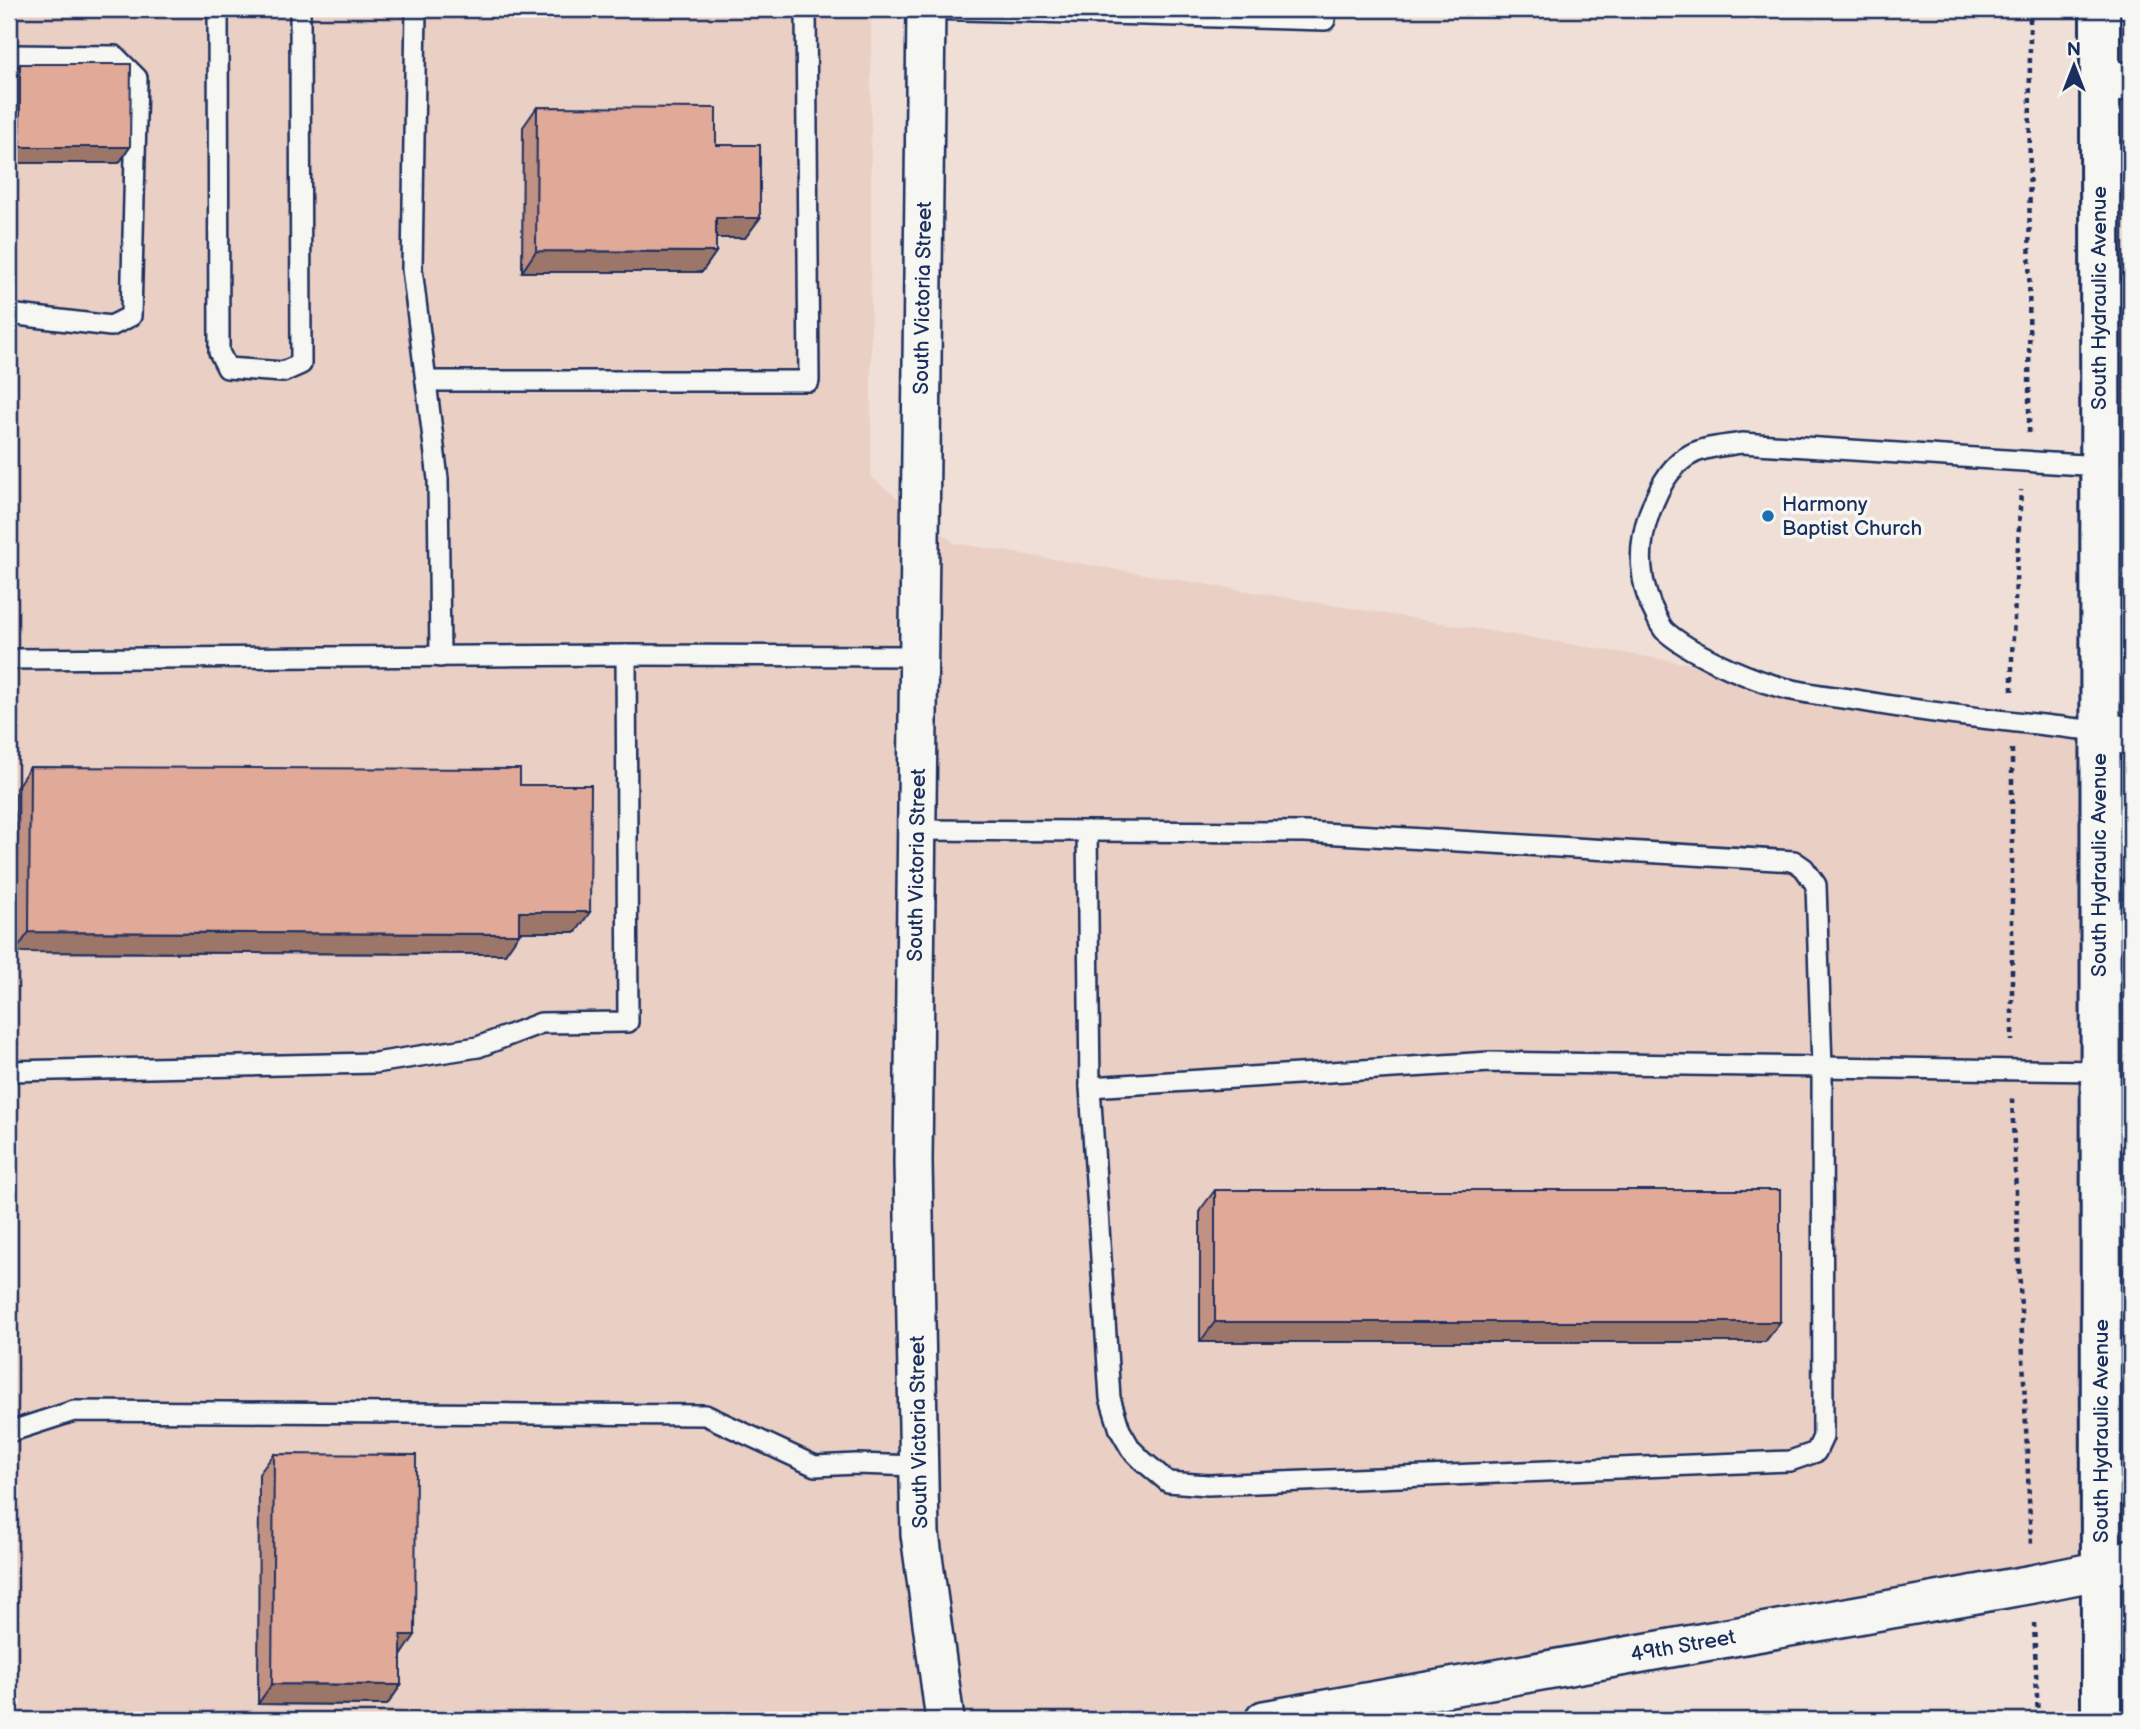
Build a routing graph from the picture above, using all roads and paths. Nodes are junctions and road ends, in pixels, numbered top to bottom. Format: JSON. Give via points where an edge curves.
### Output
{"nodes":[{"id":1,"x":218,"y":9,"type":"edge"},
{"id":2,"x":300,"y":9,"type":"edge"},
{"id":3,"x":416,"y":9,"type":"edge"},
{"id":4,"x":806,"y":9,"type":"edge"},
{"id":5,"x":926,"y":9,"type":"edge"},
{"id":6,"x":1325,"y":9,"type":"edge"},
{"id":7,"x":2030,"y":9,"type":"edge"},
{"id":8,"x":2100,"y":9,"type":"edge"},
{"id":9,"x":9,"y":55,"type":"edge"},
{"id":10,"x":2116,"y":80,"type":"edge"},
{"id":11,"x":9,"y":314,"type":"edge"},
{"id":12,"x":426,"y":381,"type":"junction"},
{"id":13,"x":2026,"y":461,"type":"junction"},
{"id":14,"x":2099,"y":466,"type":"junction"},
{"id":15,"x":626,"y":655,"type":"junction"},
{"id":16,"x":919,"y":656,"type":"junction"},
{"id":17,"x":440,"y":657,"type":"junction"},
{"id":18,"x":9,"y":659,"type":"edge"},
{"id":19,"x":2012,"y":721,"type":"junction"},
{"id":20,"x":2115,"y":734,"type":"edge"},
{"id":21,"x":917,"y":830,"type":"junction"},
{"id":22,"x":1087,"y":831,"type":"junction"},
{"id":23,"x":1822,"y":1067,"type":"junction"},
{"id":24,"x":2012,"y":1069,"type":"junction"},
{"id":25,"x":9,"y":1071,"type":"edge"},
{"id":26,"x":2100,"y":1071,"type":"junction"},
{"id":27,"x":1090,"y":1087,"type":"junction"},
{"id":28,"x":9,"y":1432,"type":"edge"},
{"id":29,"x":919,"y":1466,"type":"junction"},
{"id":30,"x":2117,"y":1564,"type":"edge"},
{"id":31,"x":2033,"y":1584,"type":"junction"},
{"id":32,"x":945,"y":1720,"type":"edge"},
{"id":33,"x":1264,"y":1720,"type":"edge"},
{"id":34,"x":2038,"y":1720,"type":"edge"},
{"id":35,"x":2101,"y":1720,"type":"edge"}],
"edges":[{"from":1,"to":2,"type":"lane","via":[[219,352],[227,368],[283,372],[300,365]]},
{"from":3,"to":12,"type":"lane","via":[[412,269]]},
{"from":4,"to":12,"type":"lane","via":[[809,381]]},
{"from":5,"to":6,"type":"lane","via":[[1325,20]]},
{"from":5,"to":16,"type":"street","name":"South Victoria Street"},
{"from":7,"to":13,"type":"path"},
{"from":8,"to":10,"type":"street","name":"South Hydraulic Avenue"},
{"from":9,"to":11,"type":"lane","via":[[115,56],[137,78],[131,316],[111,326]]},
{"from":10,"to":14,"type":"street","name":"South Hydraulic Avenue"},
{"from":12,"to":17,"type":"lane","via":[[438,479]]},
{"from":13,"to":14,"type":"lane"},
{"from":13,"to":19,"type":"path","via":[[2020,504]]},
{"from":13,"to":19,"type":"lane","via":[[1742,443],[1704,449],[1681,459],[1656,497],[1647,521],[1641,569],[1647,597],[1663,629],[1731,669],[1774,686],[1912,710]]},
{"from":14,"to":20,"type":"street","name":"South Hydraulic Avenue"},
{"from":15,"to":16,"type":"lane"},
{"from":15,"to":17,"type":"lane"},
{"from":15,"to":25,"type":"lane","via":[[628,1022],[541,1023],[478,1047],[375,1063]]},
{"from":16,"to":21,"type":"street","name":"South Victoria Street"},
{"from":17,"to":18,"type":"lane"},
{"from":19,"to":20,"type":"lane"},
{"from":19,"to":24,"type":"path"},
{"from":20,"to":26,"type":"street","name":"South Hydraulic Avenue"},
{"from":21,"to":22,"type":"lane"},
{"from":21,"to":29,"type":"street","name":"South Victoria Street","via":[[913,1162]]},
{"from":22,"to":23,"type":"lane","via":[[1305,832],[1794,861],[1816,885]]},
{"from":22,"to":27,"type":"lane"},
{"from":23,"to":24,"type":"lane"},
{"from":23,"to":27,"type":"lane","via":[[1490,1062]]},
{"from":23,"to":27,"type":"lane","via":[[1823,1437],[1816,1452],[1790,1461],[1208,1485],[1168,1482],[1131,1449],[1119,1430],[1110,1398]]},
{"from":24,"to":26,"type":"lane"},
{"from":24,"to":31,"type":"path"},
{"from":26,"to":30,"type":"street","name":"South Hydraulic Avenue"},
{"from":28,"to":29,"type":"lane","via":[[74,1411],[705,1415],[815,1466]]},
{"from":29,"to":32,"type":"street","name":"South Victoria Street","via":[[920,1534]]},
{"from":30,"to":31,"type":"street","name":"49th Street"},
{"from":30,"to":35,"type":"street","name":"South Hydraulic Avenue"},
{"from":31,"to":33,"type":"street","name":"49th Street"},
{"from":31,"to":34,"type":"path"}]}
